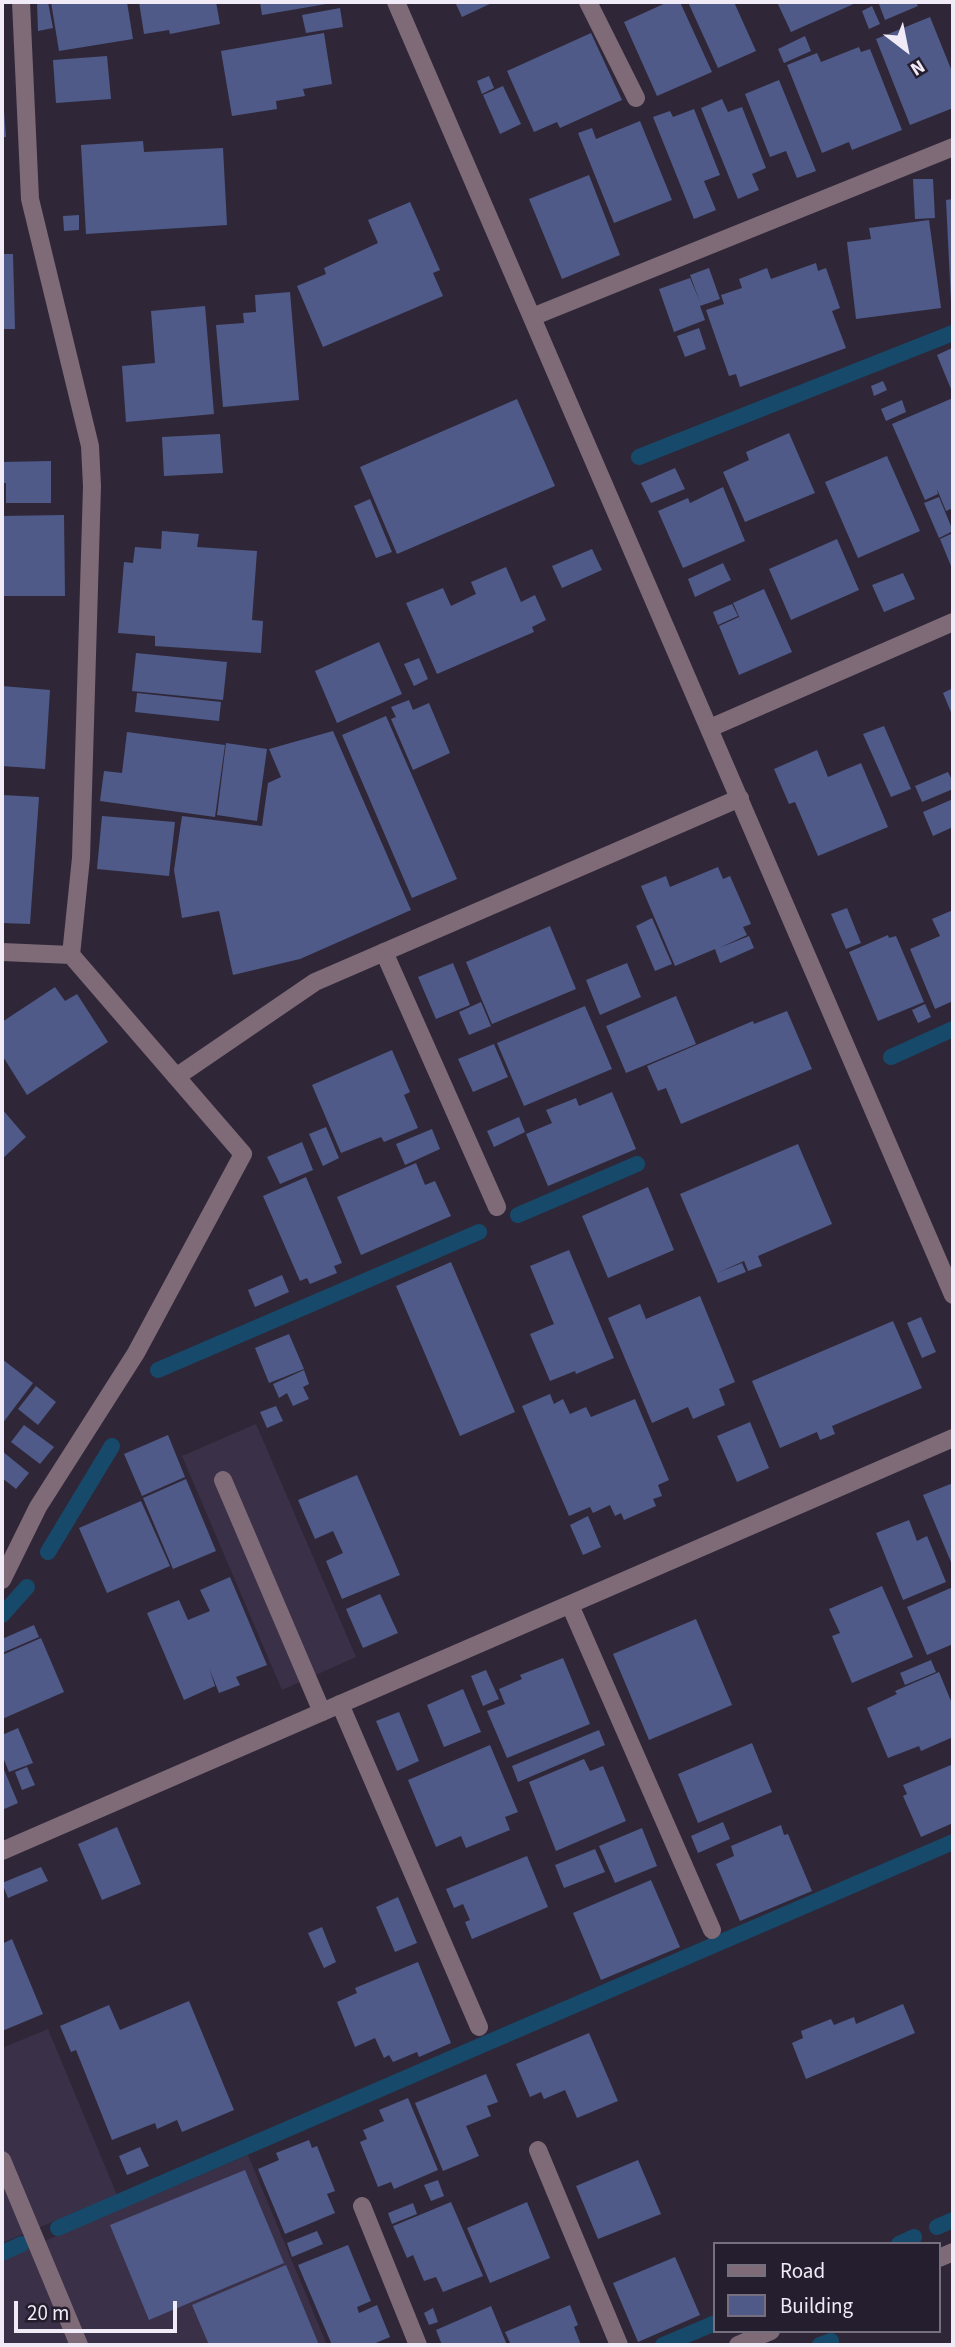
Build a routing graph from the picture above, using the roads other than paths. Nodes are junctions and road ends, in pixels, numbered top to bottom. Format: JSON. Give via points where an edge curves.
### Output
{"nodes":[{"id":1,"x":21,"y":2,"type":"edge"},
{"id":2,"x":396,"y":2,"type":"edge"},
{"id":3,"x":588,"y":2,"type":"edge"},
{"id":4,"x":636,"y":98,"type":"dead end"},
{"id":5,"x":953,"y":147,"type":"edge"},
{"id":6,"x":532,"y":317,"type":"junction"},
{"id":7,"x":953,"y":622,"type":"edge"},
{"id":8,"x":710,"y":728,"type":"junction"},
{"id":9,"x":740,"y":798,"type":"junction"},
{"id":10,"x":2,"y":952,"type":"edge"},
{"id":11,"x":384,"y":953,"type":"junction"},
{"id":12,"x":71,"y":954,"type":"junction"},
{"id":13,"x":176,"y":1077,"type":"junction"},
{"id":14,"x":497,"y":1207,"type":"dead end"},
{"id":15,"x":953,"y":1295,"type":"edge"},
{"id":16,"x":953,"y":1438,"type":"edge"},
{"id":17,"x":223,"y":1480,"type":"dead end"},
{"id":18,"x":2,"y":1580,"type":"edge"},
{"id":19,"x":570,"y":1605,"type":"junction"},
{"id":20,"x":340,"y":1704,"type":"junction"},
{"id":21,"x":322,"y":1712,"type":"junction"},
{"id":22,"x":2,"y":1851,"type":"edge"},
{"id":23,"x":712,"y":1930,"type":"dead end"},
{"id":24,"x":479,"y":2027,"type":"dead end"},
{"id":25,"x":538,"y":2150,"type":"dead end"},
{"id":26,"x":2,"y":2160,"type":"edge"},
{"id":27,"x":362,"y":2206,"type":"dead end"},
{"id":28,"x":766,"y":2333,"type":"edge"},
{"id":29,"x":79,"y":2345,"type":"edge"},
{"id":30,"x":418,"y":2345,"type":"edge"},
{"id":31,"x":619,"y":2345,"type":"edge"},
{"id":32,"x":738,"y":2345,"type":"edge"}],
"edges":[{"from":1,"to":12,"type":"street","via":[[30,199],[90,446],[81,858]]},
{"from":2,"to":6,"type":"street"},
{"from":3,"to":4,"type":"street"},
{"from":5,"to":6,"type":"street"},
{"from":6,"to":8,"type":"street"},
{"from":7,"to":8,"type":"street"},
{"from":8,"to":9,"type":"street"},
{"from":9,"to":11,"type":"street"},
{"from":9,"to":15,"type":"street"},
{"from":10,"to":12,"type":"street"},
{"from":11,"to":13,"type":"street","via":[[314,982]]},
{"from":11,"to":14,"type":"street"},
{"from":12,"to":13,"type":"street"},
{"from":13,"to":18,"type":"street","via":[[243,1154],[136,1353],[38,1507]]},
{"from":16,"to":19,"type":"street"},
{"from":17,"to":21,"type":"street"},
{"from":19,"to":20,"type":"street"},
{"from":19,"to":23,"type":"street"},
{"from":20,"to":21,"type":"street"},
{"from":20,"to":24,"type":"street"},
{"from":21,"to":22,"type":"street"},
{"from":25,"to":31,"type":"street"},
{"from":26,"to":29,"type":"street"},
{"from":27,"to":30,"type":"street"},
{"from":28,"to":32,"type":"street"}]}
